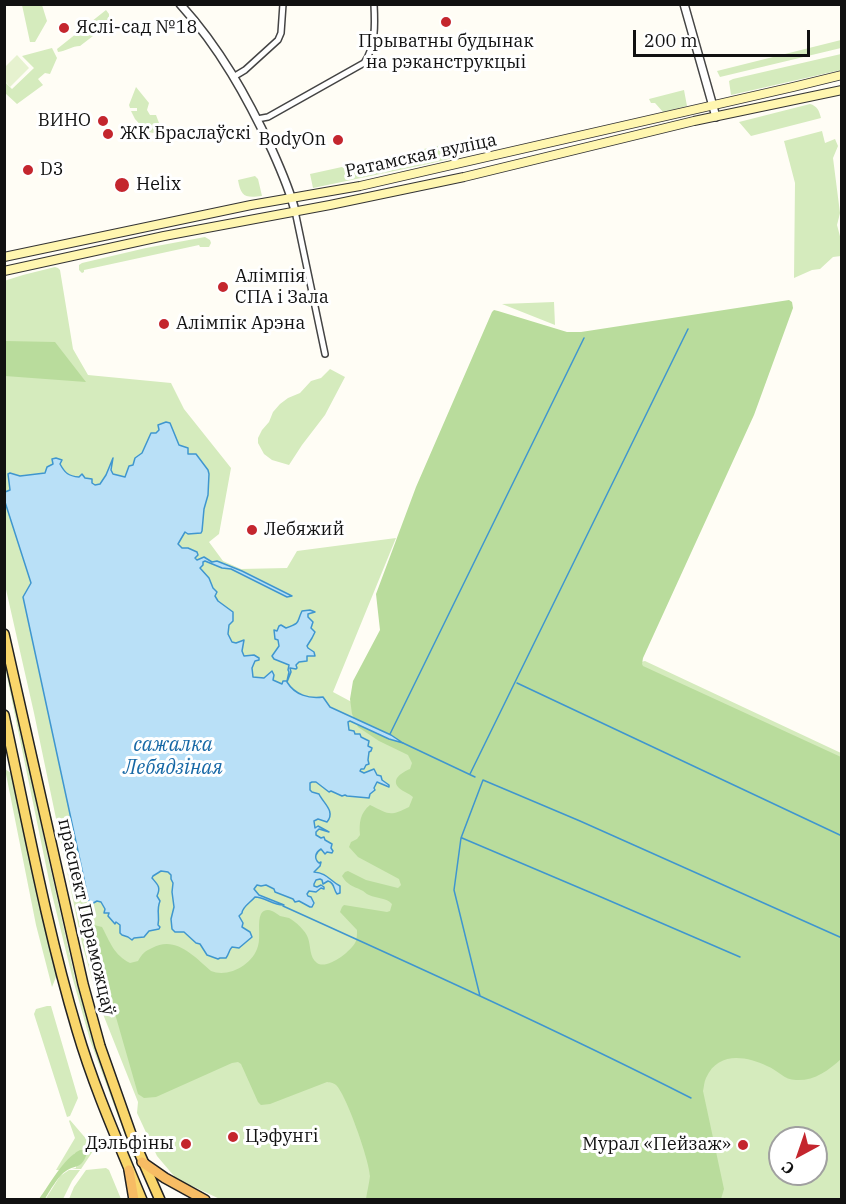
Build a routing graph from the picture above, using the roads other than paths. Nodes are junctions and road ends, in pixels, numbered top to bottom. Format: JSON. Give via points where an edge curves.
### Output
{"nodes":[{"id":1,"x":180,"y":4,"type":"edge"},
{"id":2,"x":283,"y":4,"type":"edge"},
{"id":3,"x":374,"y":4,"type":"edge"},
{"id":4,"x":684,"y":4,"type":"edge"},
{"id":5,"x":842,"y":75,"type":"edge"},
{"id":6,"x":235,"y":76,"type":"junction"},
{"id":7,"x":842,"y":90,"type":"edge"},
{"id":8,"x":713,"y":105,"type":"junction"},
{"id":9,"x":716,"y":117,"type":"junction"},
{"id":10,"x":257,"y":118,"type":"junction"},
{"id":11,"x":292,"y":198,"type":"junction"},
{"id":12,"x":295,"y":211,"type":"junction"},
{"id":13,"x":4,"y":257,"type":"edge"},
{"id":14,"x":4,"y":271,"type":"edge"},
{"id":15,"x":325,"y":354,"type":"dead end"},
{"id":16,"x":4,"y":634,"type":"edge"},
{"id":17,"x":4,"y":715,"type":"edge"},
{"id":18,"x":142,"y":1162,"type":"junction"},
{"id":19,"x":129,"y":1170,"type":"junction"},
{"id":20,"x":134,"y":1200,"type":"edge"},
{"id":21,"x":142,"y":1200,"type":"edge"},
{"id":22,"x":160,"y":1200,"type":"edge"},
{"id":23,"x":205,"y":1200,"type":"edge"}],
"edges":[{"from":1,"to":6,"type":"street"},
{"from":2,"to":6,"type":"street","via":[[278,40]]},
{"from":3,"to":10,"type":"street","via":[[372,44],[364,63],[268,117]]},
{"from":4,"to":8,"type":"street"},
{"from":5,"to":8,"type":"main road","name":"Ратамская вуліца"},
{"from":6,"to":10,"type":"street"},
{"from":7,"to":9,"type":"main road","name":"Ратамская вуліца"},
{"from":8,"to":9,"type":"street"},
{"from":8,"to":11,"type":"main road","name":"Ратамская вуліца","via":[[408,176]]},
{"from":9,"to":12,"type":"main road","name":"Ратамская вуліца","via":[[464,177]]},
{"from":10,"to":11,"type":"street"},
{"from":11,"to":12,"type":"street"},
{"from":11,"to":13,"type":"main road","name":"Ратамская вуліца"},
{"from":12,"to":14,"type":"main road","name":"Ратамская вуліца"},
{"from":12,"to":15,"type":"street"},
{"from":16,"to":18,"type":"main road","name":"праспект Пераможцаў","via":[[83,984],[100,1046]]},
{"from":17,"to":19,"type":"main road","name":"праспект Пераможцаў","via":[[51,935],[73,1016],[92,1078]]},
{"from":18,"to":22,"type":"main road","name":"праспект Пераможцаў"},
{"from":18,"to":23,"type":"highway"},
{"from":19,"to":20,"type":"highway"},
{"from":19,"to":21,"type":"main road","name":"праспект Пераможцаў"}]}
